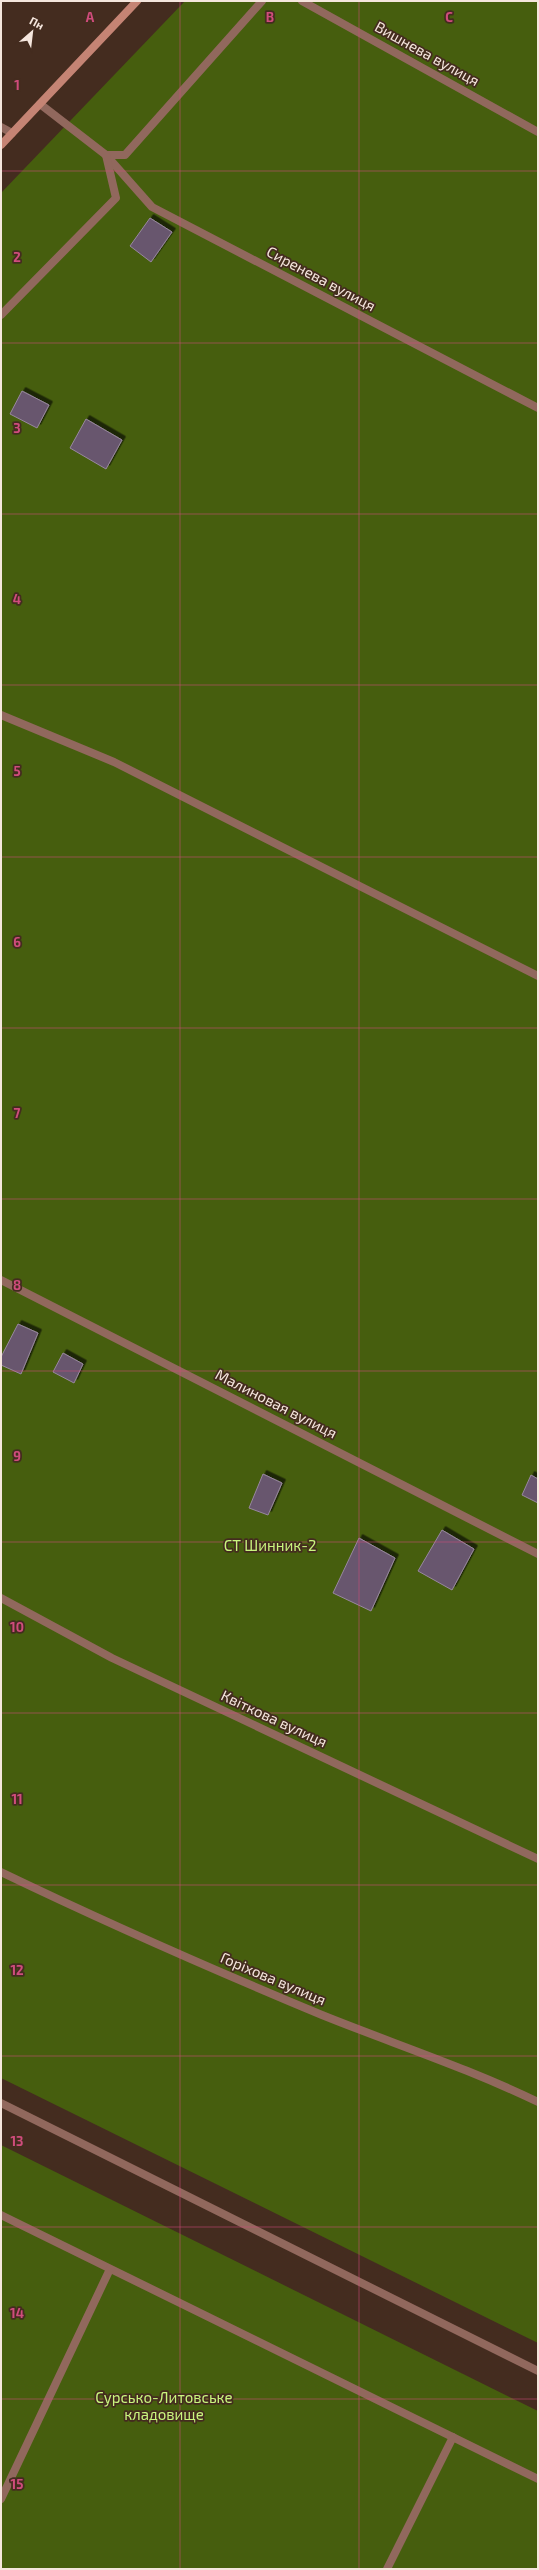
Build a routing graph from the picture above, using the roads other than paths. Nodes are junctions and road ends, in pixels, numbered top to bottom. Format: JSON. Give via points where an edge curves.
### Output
{"nodes":[{"id":1,"x":137,"y":1,"type":"edge"},
{"id":2,"x":262,"y":1,"type":"edge"},
{"id":3,"x":302,"y":1,"type":"edge"},
{"id":4,"x":40,"y":104,"type":"junction"},
{"id":5,"x":1,"y":127,"type":"edge"},
{"id":6,"x":538,"y":132,"type":"edge"},
{"id":7,"x":12,"y":133,"type":"junction"},
{"id":8,"x":1,"y":145,"type":"edge"},
{"id":9,"x":106,"y":155,"type":"junction"},
{"id":10,"x":1,"y":315,"type":"edge"},
{"id":11,"x":538,"y":408,"type":"edge"},
{"id":12,"x":1,"y":714,"type":"edge"},
{"id":13,"x":538,"y":976,"type":"edge"},
{"id":14,"x":1,"y":1280,"type":"edge"},
{"id":15,"x":538,"y":1554,"type":"edge"},
{"id":16,"x":1,"y":1598,"type":"edge"},
{"id":17,"x":538,"y":1859,"type":"edge"},
{"id":18,"x":1,"y":1872,"type":"edge"},
{"id":19,"x":538,"y":2102,"type":"edge"},
{"id":20,"x":1,"y":2103,"type":"edge"},
{"id":21,"x":1,"y":2215,"type":"edge"},
{"id":22,"x":110,"y":2269,"type":"junction"},
{"id":23,"x":538,"y":2371,"type":"edge"},
{"id":24,"x":453,"y":2437,"type":"junction"},
{"id":25,"x":538,"y":2479,"type":"edge"},
{"id":26,"x":1,"y":2499,"type":"edge"},
{"id":27,"x":387,"y":2569,"type":"edge"}],
"edges":[{"from":1,"to":4,"type":"main road"},
{"from":2,"to":9,"type":"street","via":[[125,155]]},
{"from":3,"to":6,"type":"street","name":"Вишнева вулиця"},
{"from":4,"to":7,"type":"main road"},
{"from":4,"to":9,"type":"street","name":"Сиренева вулиця"},
{"from":5,"to":7,"type":"street"},
{"from":7,"to":8,"type":"main road"},
{"from":9,"to":10,"type":"street","via":[[116,198]]},
{"from":9,"to":11,"type":"street","name":"Сиренева вулиця","via":[[152,207]]},
{"from":12,"to":13,"type":"street","via":[[114,762]]},
{"from":14,"to":15,"type":"street","name":"Малиновая вулиця"},
{"from":16,"to":17,"type":"street","name":"Квіткова вулиця","via":[[112,1658]]},
{"from":18,"to":19,"type":"street","name":"Горіхова вулиця","via":[[124,1931],[323,2015],[498,2082]]},
{"from":20,"to":23,"type":"street"},
{"from":21,"to":22,"type":"street"},
{"from":22,"to":24,"type":"street"},
{"from":22,"to":26,"type":"street"},
{"from":24,"to":25,"type":"street"},
{"from":24,"to":27,"type":"street"}]}
